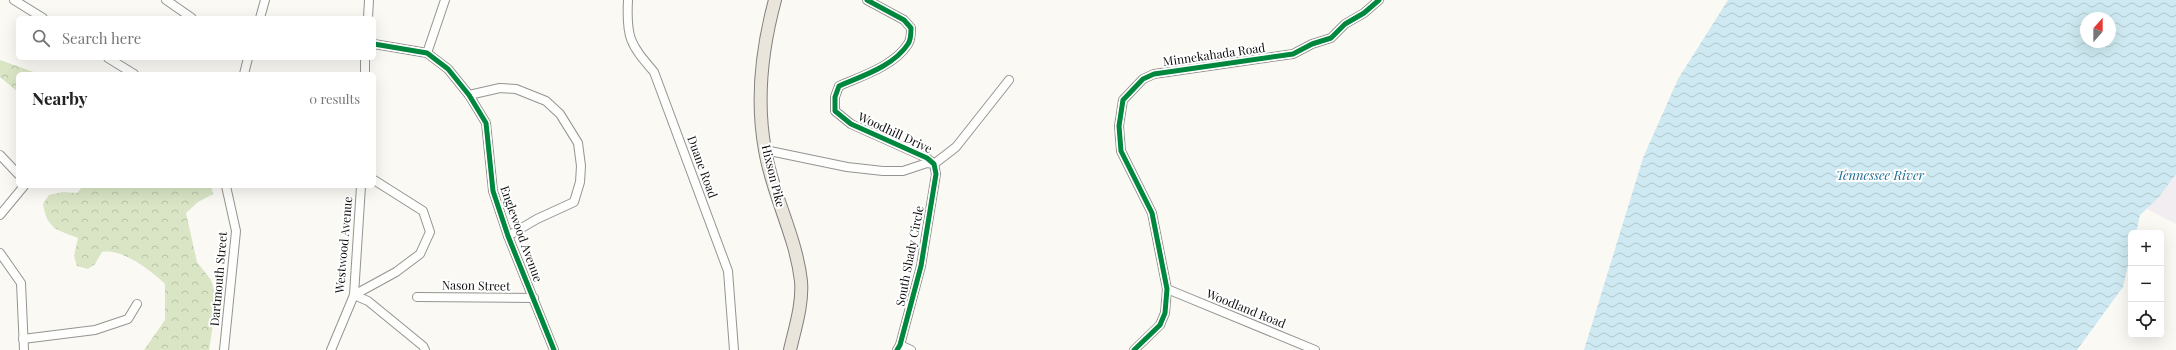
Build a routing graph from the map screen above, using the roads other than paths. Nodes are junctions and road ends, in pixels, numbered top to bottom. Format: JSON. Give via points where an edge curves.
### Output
{"nodes":[{"id":1,"x":14,"y":0,"type":"edge"},
{"id":2,"x":166,"y":0,"type":"edge"},
{"id":3,"x":266,"y":0,"type":"edge"},
{"id":4,"x":369,"y":0,"type":"edge"},
{"id":5,"x":445,"y":0,"type":"edge"},
{"id":6,"x":628,"y":0,"type":"edge"},
{"id":7,"x":775,"y":0,"type":"edge"},
{"id":8,"x":867,"y":0,"type":"edge"},
{"id":9,"x":1379,"y":0,"type":"edge"},
{"id":10,"x":40,"y":16,"type":"edge"},
{"id":11,"x":189,"y":16,"type":"edge"},
{"id":12,"x":261,"y":16,"type":"edge"},
{"id":13,"x":368,"y":16,"type":"edge"},
{"id":14,"x":376,"y":44,"type":"edge"},
{"id":15,"x":427,"y":53,"type":"junction"},
{"id":16,"x":111,"y":60,"type":"edge"},
{"id":17,"x":248,"y":60,"type":"edge"},
{"id":18,"x":365,"y":60,"type":"edge"},
{"id":19,"x":131,"y":72,"type":"edge"},
{"id":20,"x":244,"y":72,"type":"edge"},
{"id":21,"x":365,"y":72,"type":"edge"},
{"id":22,"x":1009,"y":80,"type":"dead end"},
{"id":23,"x":469,"y":95,"type":"junction"},
{"id":24,"x":765,"y":150,"type":"junction"},
{"id":25,"x":0,"y":155,"type":"edge"},
{"id":26,"x":934,"y":164,"type":"junction"},
{"id":27,"x":16,"y":172,"type":"edge"},
{"id":28,"x":376,"y":181,"type":"edge"},
{"id":29,"x":22,"y":188,"type":"edge"},
{"id":30,"x":226,"y":188,"type":"edge"},
{"id":31,"x":361,"y":188,"type":"edge"},
{"id":32,"x":0,"y":215,"type":"edge"},
{"id":33,"x":508,"y":236,"type":"junction"},
{"id":34,"x":0,"y":253,"type":"edge"},
{"id":35,"x":1167,"y":289,"type":"junction"},
{"id":36,"x":354,"y":295,"type":"junction"},
{"id":37,"x":417,"y":297,"type":"dead end"},
{"id":38,"x":534,"y":298,"type":"junction"},
{"id":39,"x":137,"y":304,"type":"dead end"},
{"id":40,"x":23,"y":339,"type":"junction"},
{"id":41,"x":899,"y":347,"type":"edge"},
{"id":42,"x":24,"y":350,"type":"edge"},
{"id":43,"x":224,"y":350,"type":"edge"},
{"id":44,"x":331,"y":350,"type":"edge"},
{"id":45,"x":425,"y":350,"type":"edge"},
{"id":46,"x":554,"y":350,"type":"edge"},
{"id":47,"x":734,"y":350,"type":"edge"},
{"id":48,"x":790,"y":350,"type":"edge"},
{"id":49,"x":911,"y":350,"type":"edge"},
{"id":50,"x":1134,"y":350,"type":"edge"},
{"id":51,"x":1315,"y":350,"type":"edge"}],
"edges":[{"from":1,"to":10,"type":"street"},
{"from":2,"to":11,"type":"street"},
{"from":3,"to":12,"type":"street"},
{"from":4,"to":13,"type":"street"},
{"from":5,"to":15,"type":"street"},
{"from":6,"to":47,"type":"street","name":"Duane Road","via":[[627,25],[634,50],[654,72],[728,272]]},
{"from":7,"to":24,"type":"main road","name":"Hixson Pike","via":[[764,51],[760,103]]},
{"from":8,"to":26,"type":"street","name":"Woodhill Drive","via":[[904,20],[912,28],[909,43],[901,53],[883,66],[839,86],[835,97],[836,111],[851,124],[927,158]]},
{"from":9,"to":35,"type":"street","name":"Minnekahada Road","via":[[1345,24],[1331,38],[1293,54],[1154,74],[1143,79],[1123,100],[1119,126],[1121,151],[1152,213]]},
{"from":14,"to":15,"type":"street","name":"Englewood Avenue"},
{"from":15,"to":23,"type":"street","name":"Englewood Avenue","via":[[448,69]]},
{"from":16,"to":19,"type":"street"},
{"from":17,"to":20,"type":"street"},
{"from":18,"to":21,"type":"street"},
{"from":22,"to":26,"type":"street","via":[[956,147]]},
{"from":23,"to":33,"type":"street","name":"Englewood Avenue","via":[[486,123],[493,191]]},
{"from":23,"to":33,"type":"street","via":[[500,88],[516,89],[539,98],[560,114],[578,143],[580,182],[574,202],[536,218]]},
{"from":24,"to":26,"type":"street","via":[[848,167],[883,171],[903,171],[927,163]]},
{"from":24,"to":48,"type":"main road","name":"Hixson Pike","via":[[801,281],[801,298]]},
{"from":25,"to":27,"type":"street"},
{"from":26,"to":41,"type":"street","name":"South Shady Circle","via":[[936,174],[921,266]]},
{"from":28,"to":36,"type":"street","via":[[423,211],[430,232],[420,254],[396,272]]},
{"from":29,"to":32,"type":"street"},
{"from":30,"to":43,"type":"street","name":"Dartmouth Street","via":[[236,231]]},
{"from":31,"to":36,"type":"street","name":"Westwood Avenue"},
{"from":33,"to":38,"type":"street","name":"Englewood Avenue"},
{"from":34,"to":40,"type":"street","via":[[21,284]]},
{"from":35,"to":50,"type":"street","name":"Minnekahada Road","via":[[1165,313],[1160,325]]},
{"from":35,"to":51,"type":"street","name":"Woodland Road"},
{"from":36,"to":44,"type":"street","name":"Westwood Avenue"},
{"from":36,"to":45,"type":"street","via":[[368,301]]},
{"from":37,"to":38,"type":"street","name":"Nason Street"},
{"from":38,"to":46,"type":"street","name":"Englewood Avenue"},
{"from":39,"to":40,"type":"street","via":[[128,319],[95,330]]},
{"from":40,"to":42,"type":"street"},
{"from":41,"to":49,"type":"street"}]}
